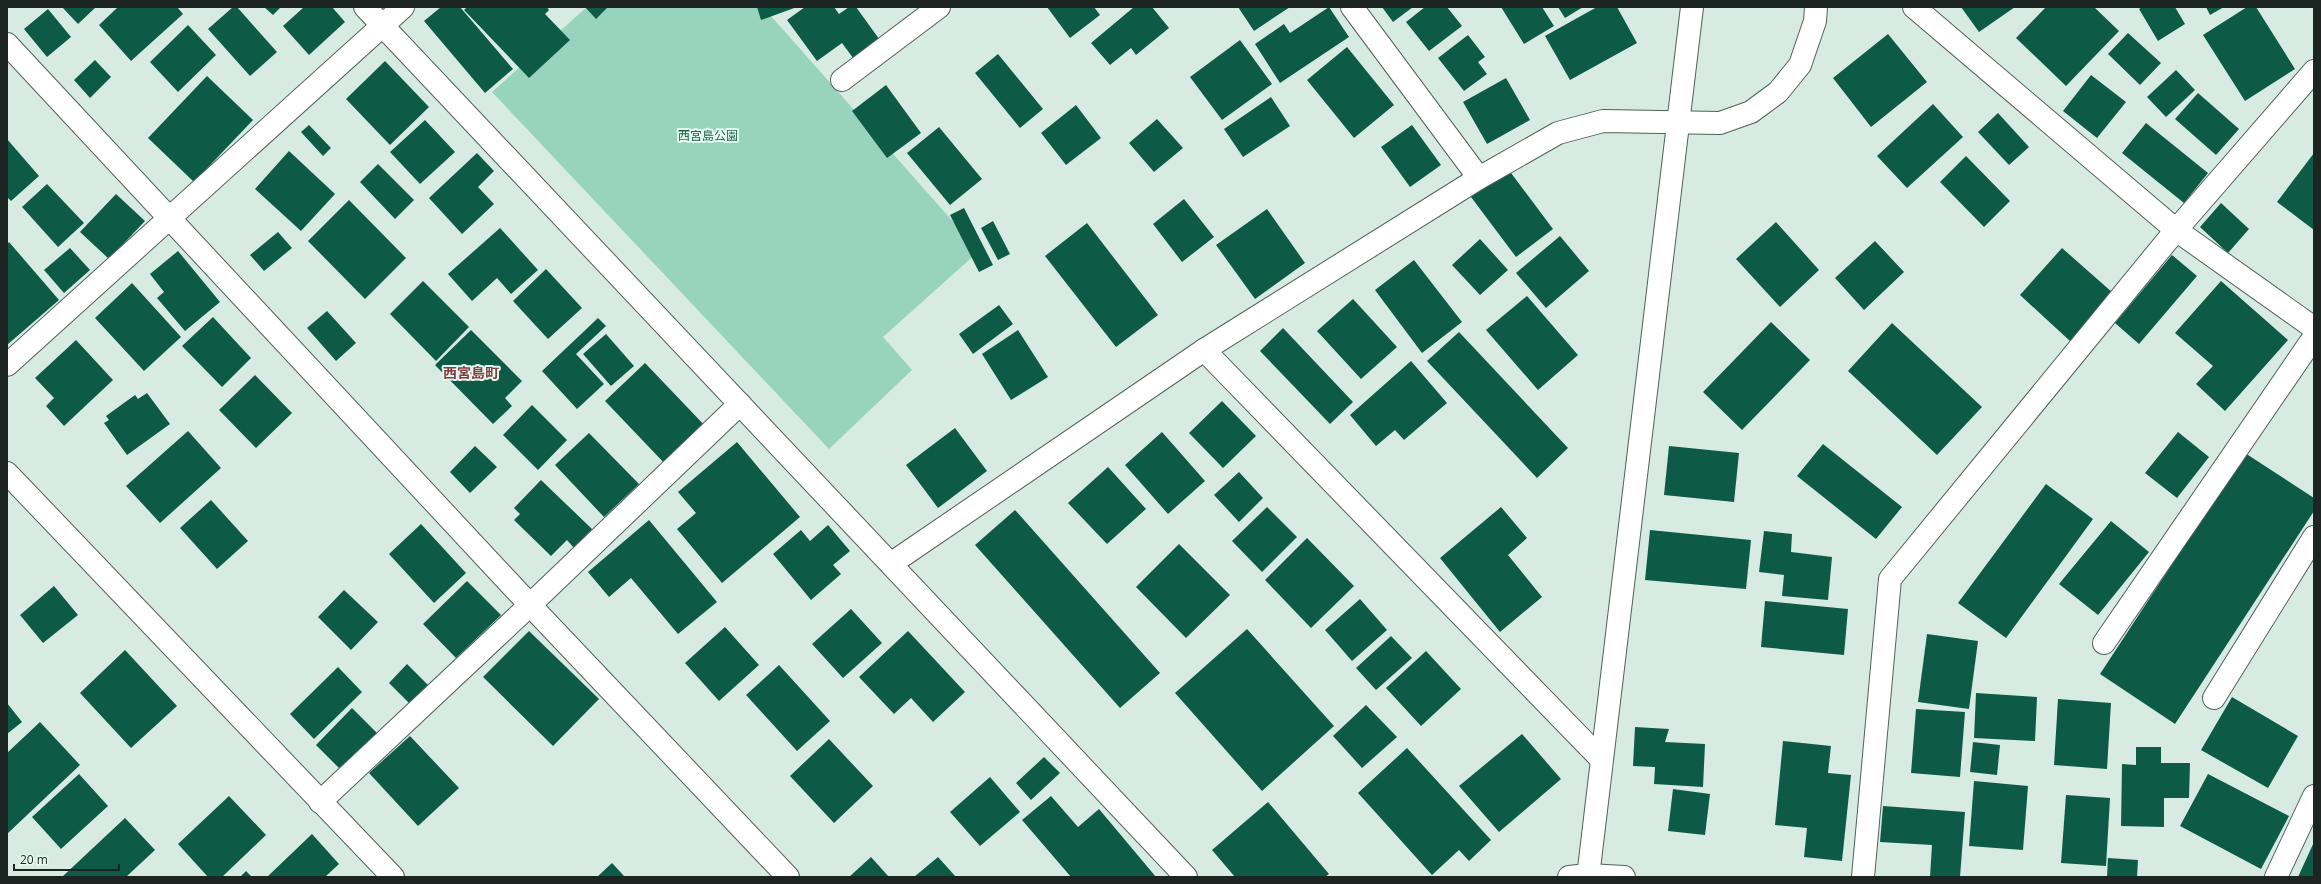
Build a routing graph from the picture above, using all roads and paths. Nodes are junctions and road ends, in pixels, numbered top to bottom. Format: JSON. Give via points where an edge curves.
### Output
{"nodes":[{"id":1,"x":365,"y":7,"type":"edge"},
{"id":2,"x":403,"y":7,"type":"edge"},
{"id":3,"x":939,"y":7,"type":"edge"},
{"id":4,"x":1352,"y":7,"type":"edge"},
{"id":5,"x":1692,"y":7,"type":"edge"},
{"id":6,"x":1816,"y":7,"type":"edge"},
{"id":7,"x":1914,"y":7,"type":"edge"},
{"id":8,"x":382,"y":25,"type":"junction"},
{"id":9,"x":7,"y":44,"type":"edge"},
{"id":10,"x":2314,"y":71,"type":"edge"},
{"id":11,"x":842,"y":80,"type":"dead end"},
{"id":12,"x":1677,"y":122,"type":"junction"},
{"id":13,"x":1479,"y":178,"type":"junction"},
{"id":14,"x":169,"y":218,"type":"junction"},
{"id":15,"x":2176,"y":230,"type":"junction"},
{"id":16,"x":2314,"y":328,"type":"edge"},
{"id":17,"x":2314,"y":337,"type":"edge"},
{"id":18,"x":1204,"y":350,"type":"junction"},
{"id":19,"x":7,"y":365,"type":"edge"},
{"id":20,"x":740,"y":404,"type":"junction"},
{"id":21,"x":7,"y":473,"type":"edge"},
{"id":22,"x":2314,"y":536,"type":"edge"},
{"id":23,"x":892,"y":563,"type":"junction"},
{"id":24,"x":530,"y":605,"type":"junction"},
{"id":25,"x":2104,"y":643,"type":"dead end"},
{"id":26,"x":2214,"y":698,"type":"dead end"},
{"id":27,"x":1601,"y":760,"type":"junction"},
{"id":28,"x":2314,"y":796,"type":"edge"},
{"id":29,"x":320,"y":802,"type":"junction"},
{"id":30,"x":1582,"y":876,"type":"edge"},
{"id":31,"x":393,"y":877,"type":"edge"},
{"id":32,"x":788,"y":877,"type":"edge"},
{"id":33,"x":1186,"y":877,"type":"edge"},
{"id":34,"x":1624,"y":877,"type":"edge"},
{"id":35,"x":1863,"y":877,"type":"edge"},
{"id":36,"x":2276,"y":877,"type":"edge"}],
"edges":[{"from":1,"to":8,"type":"street"},
{"from":2,"to":8,"type":"street"},
{"from":3,"to":11,"type":"street"},
{"from":4,"to":13,"type":"street"},
{"from":5,"to":12,"type":"street"},
{"from":6,"to":12,"type":"street","via":[[1800,65],[1778,92],[1751,112],[1720,123]]},
{"from":7,"to":15,"type":"street"},
{"from":8,"to":14,"type":"street"},
{"from":8,"to":20,"type":"street"},
{"from":9,"to":14,"type":"street"},
{"from":10,"to":15,"type":"street"},
{"from":12,"to":13,"type":"street","via":[[1603,121],[1558,133]]},
{"from":12,"to":27,"type":"street"},
{"from":13,"to":18,"type":"street"},
{"from":14,"to":19,"type":"street"},
{"from":14,"to":24,"type":"street"},
{"from":15,"to":16,"type":"street"},
{"from":15,"to":35,"type":"street","via":[[1890,579]]},
{"from":17,"to":25,"type":"street"},
{"from":18,"to":23,"type":"street"},
{"from":18,"to":27,"type":"street"},
{"from":20,"to":23,"type":"street"},
{"from":20,"to":24,"type":"street"},
{"from":21,"to":29,"type":"street"},
{"from":22,"to":26,"type":"street"},
{"from":23,"to":33,"type":"street"},
{"from":24,"to":29,"type":"street"},
{"from":24,"to":32,"type":"street"},
{"from":27,"to":30,"type":"street"},
{"from":28,"to":36,"type":"street"},
{"from":29,"to":31,"type":"street"},
{"from":30,"to":34,"type":"street"}]}
